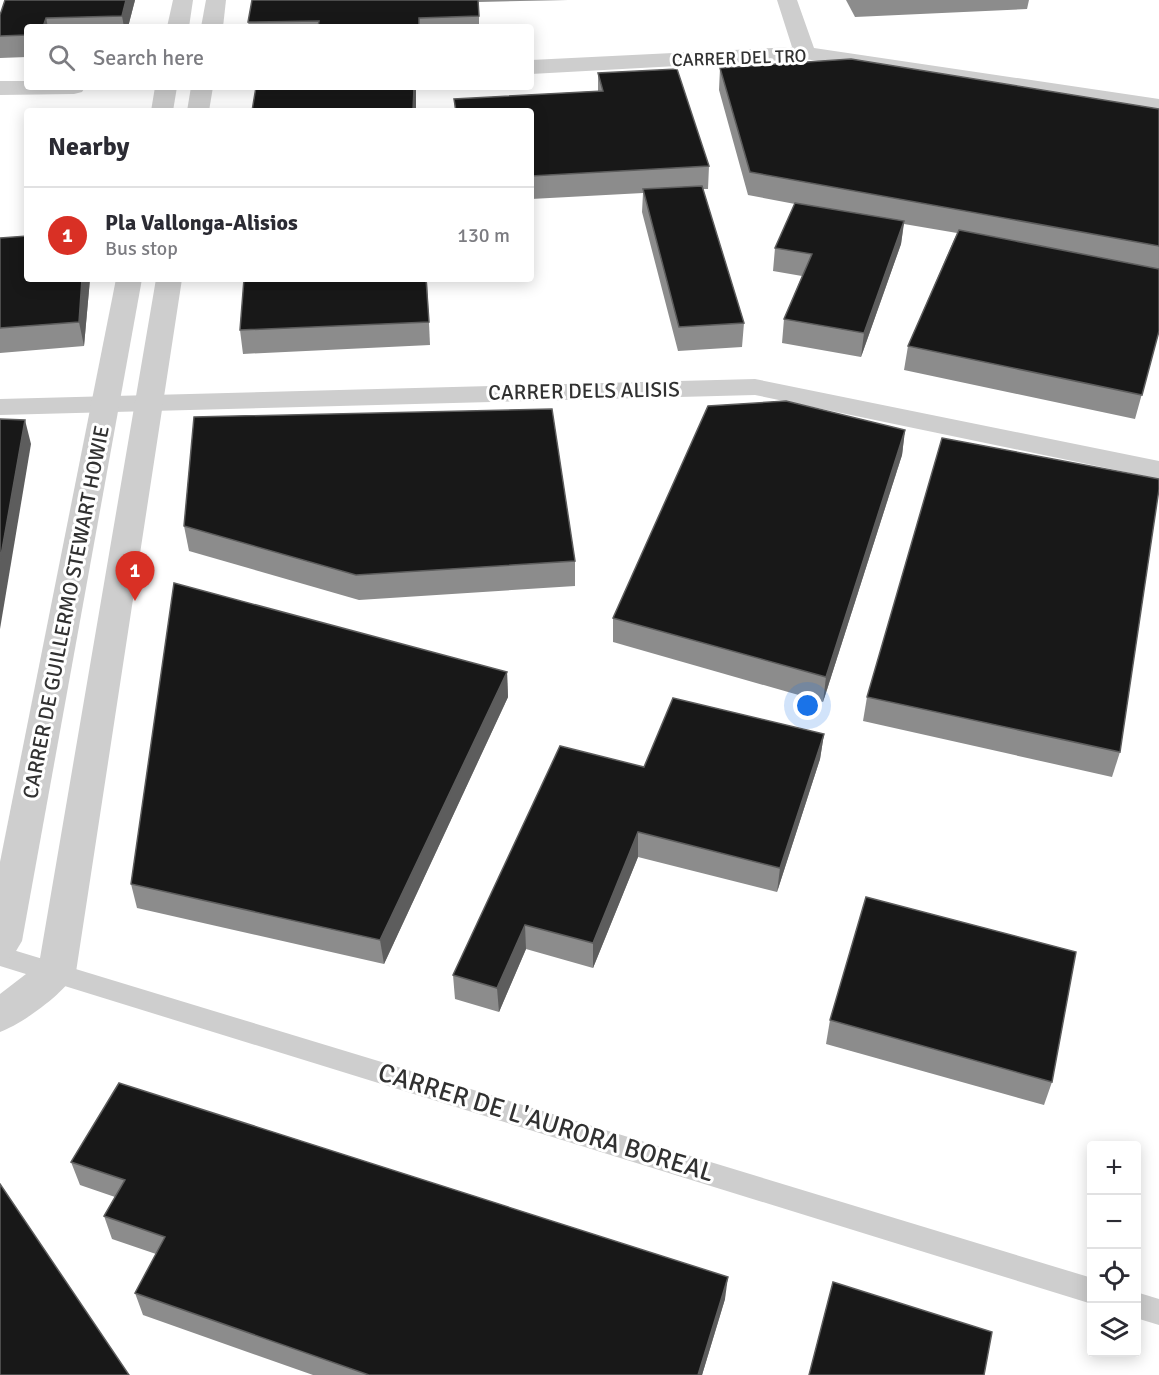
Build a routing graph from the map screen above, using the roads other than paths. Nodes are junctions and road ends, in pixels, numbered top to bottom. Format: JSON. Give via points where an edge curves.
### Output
{"nodes":[{"id":1,"x":183,"y":0,"type":"edge"},
{"id":2,"x":216,"y":0,"type":"edge"},
{"id":3,"x":787,"y":0,"type":"edge"},
{"id":4,"x":179,"y":24,"type":"edge"},
{"id":5,"x":212,"y":24,"type":"edge"},
{"id":6,"x":805,"y":53,"type":"junction"},
{"id":7,"x":534,"y":67,"type":"edge"},
{"id":8,"x":0,"y":88,"type":"edge"},
{"id":9,"x":24,"y":88,"type":"edge"},
{"id":10,"x":166,"y":90,"type":"edge"},
{"id":11,"x":202,"y":90,"type":"edge"},
{"id":12,"x":1159,"y":106,"type":"edge"},
{"id":13,"x":162,"y":108,"type":"edge"},
{"id":14,"x":198,"y":108,"type":"edge"},
{"id":15,"x":128,"y":282,"type":"edge"},
{"id":16,"x":168,"y":282,"type":"edge"},
{"id":17,"x":148,"y":402,"type":"junction"},
{"id":18,"x":105,"y":403,"type":"junction"},
{"id":19,"x":0,"y":407,"type":"edge"},
{"id":20,"x":1159,"y":470,"type":"edge"},
{"id":21,"x":0,"y":945,"type":"edge"},
{"id":22,"x":0,"y":956,"type":"edge"},
{"id":23,"x":57,"y":972,"type":"junction"},
{"id":24,"x":0,"y":1016,"type":"edge"},
{"id":25,"x":1087,"y":1289,"type":"edge"},
{"id":26,"x":1141,"y":1306,"type":"edge"},
{"id":27,"x":1159,"y":1312,"type":"edge"}],
"edges":[{"from":1,"to":4,"type":"street"},
{"from":2,"to":5,"type":"street"},
{"from":3,"to":6,"type":"street"},
{"from":6,"to":7,"type":"street","name":"CARRER DEL TRO"},
{"from":6,"to":12,"type":"street","name":"CARRER DEL TRO"},
{"from":8,"to":9,"type":"street"},
{"from":10,"to":13,"type":"street"},
{"from":11,"to":14,"type":"street"},
{"from":15,"to":18,"type":"street","name":"CARRER DE GUILLERMO STEWART HOWIE"},
{"from":16,"to":17,"type":"street","name":"CARRER DE GUILLERMO STEWART HOWIE"},
{"from":17,"to":18,"type":"street","name":"CARRER DELS ALISIS"},
{"from":17,"to":20,"type":"street","name":"CARRER DELS ALISIS","via":[[754,387]]},
{"from":17,"to":23,"type":"street","name":"CARRER DE GUILLERMO STEWART HOWIE"},
{"from":18,"to":19,"type":"street","name":"CARRER DELS ALISIS"},
{"from":18,"to":21,"type":"street","name":"CARRER DE GUILLERMO STEWART HOWIE"},
{"from":22,"to":23,"type":"lane","name":"CARRER DE L'AURORA BOREAL"},
{"from":23,"to":24,"type":"street"},
{"from":23,"to":25,"type":"lane","name":"CARRER DE L'AURORA BOREAL"},
{"from":26,"to":27,"type":"lane"}]}
